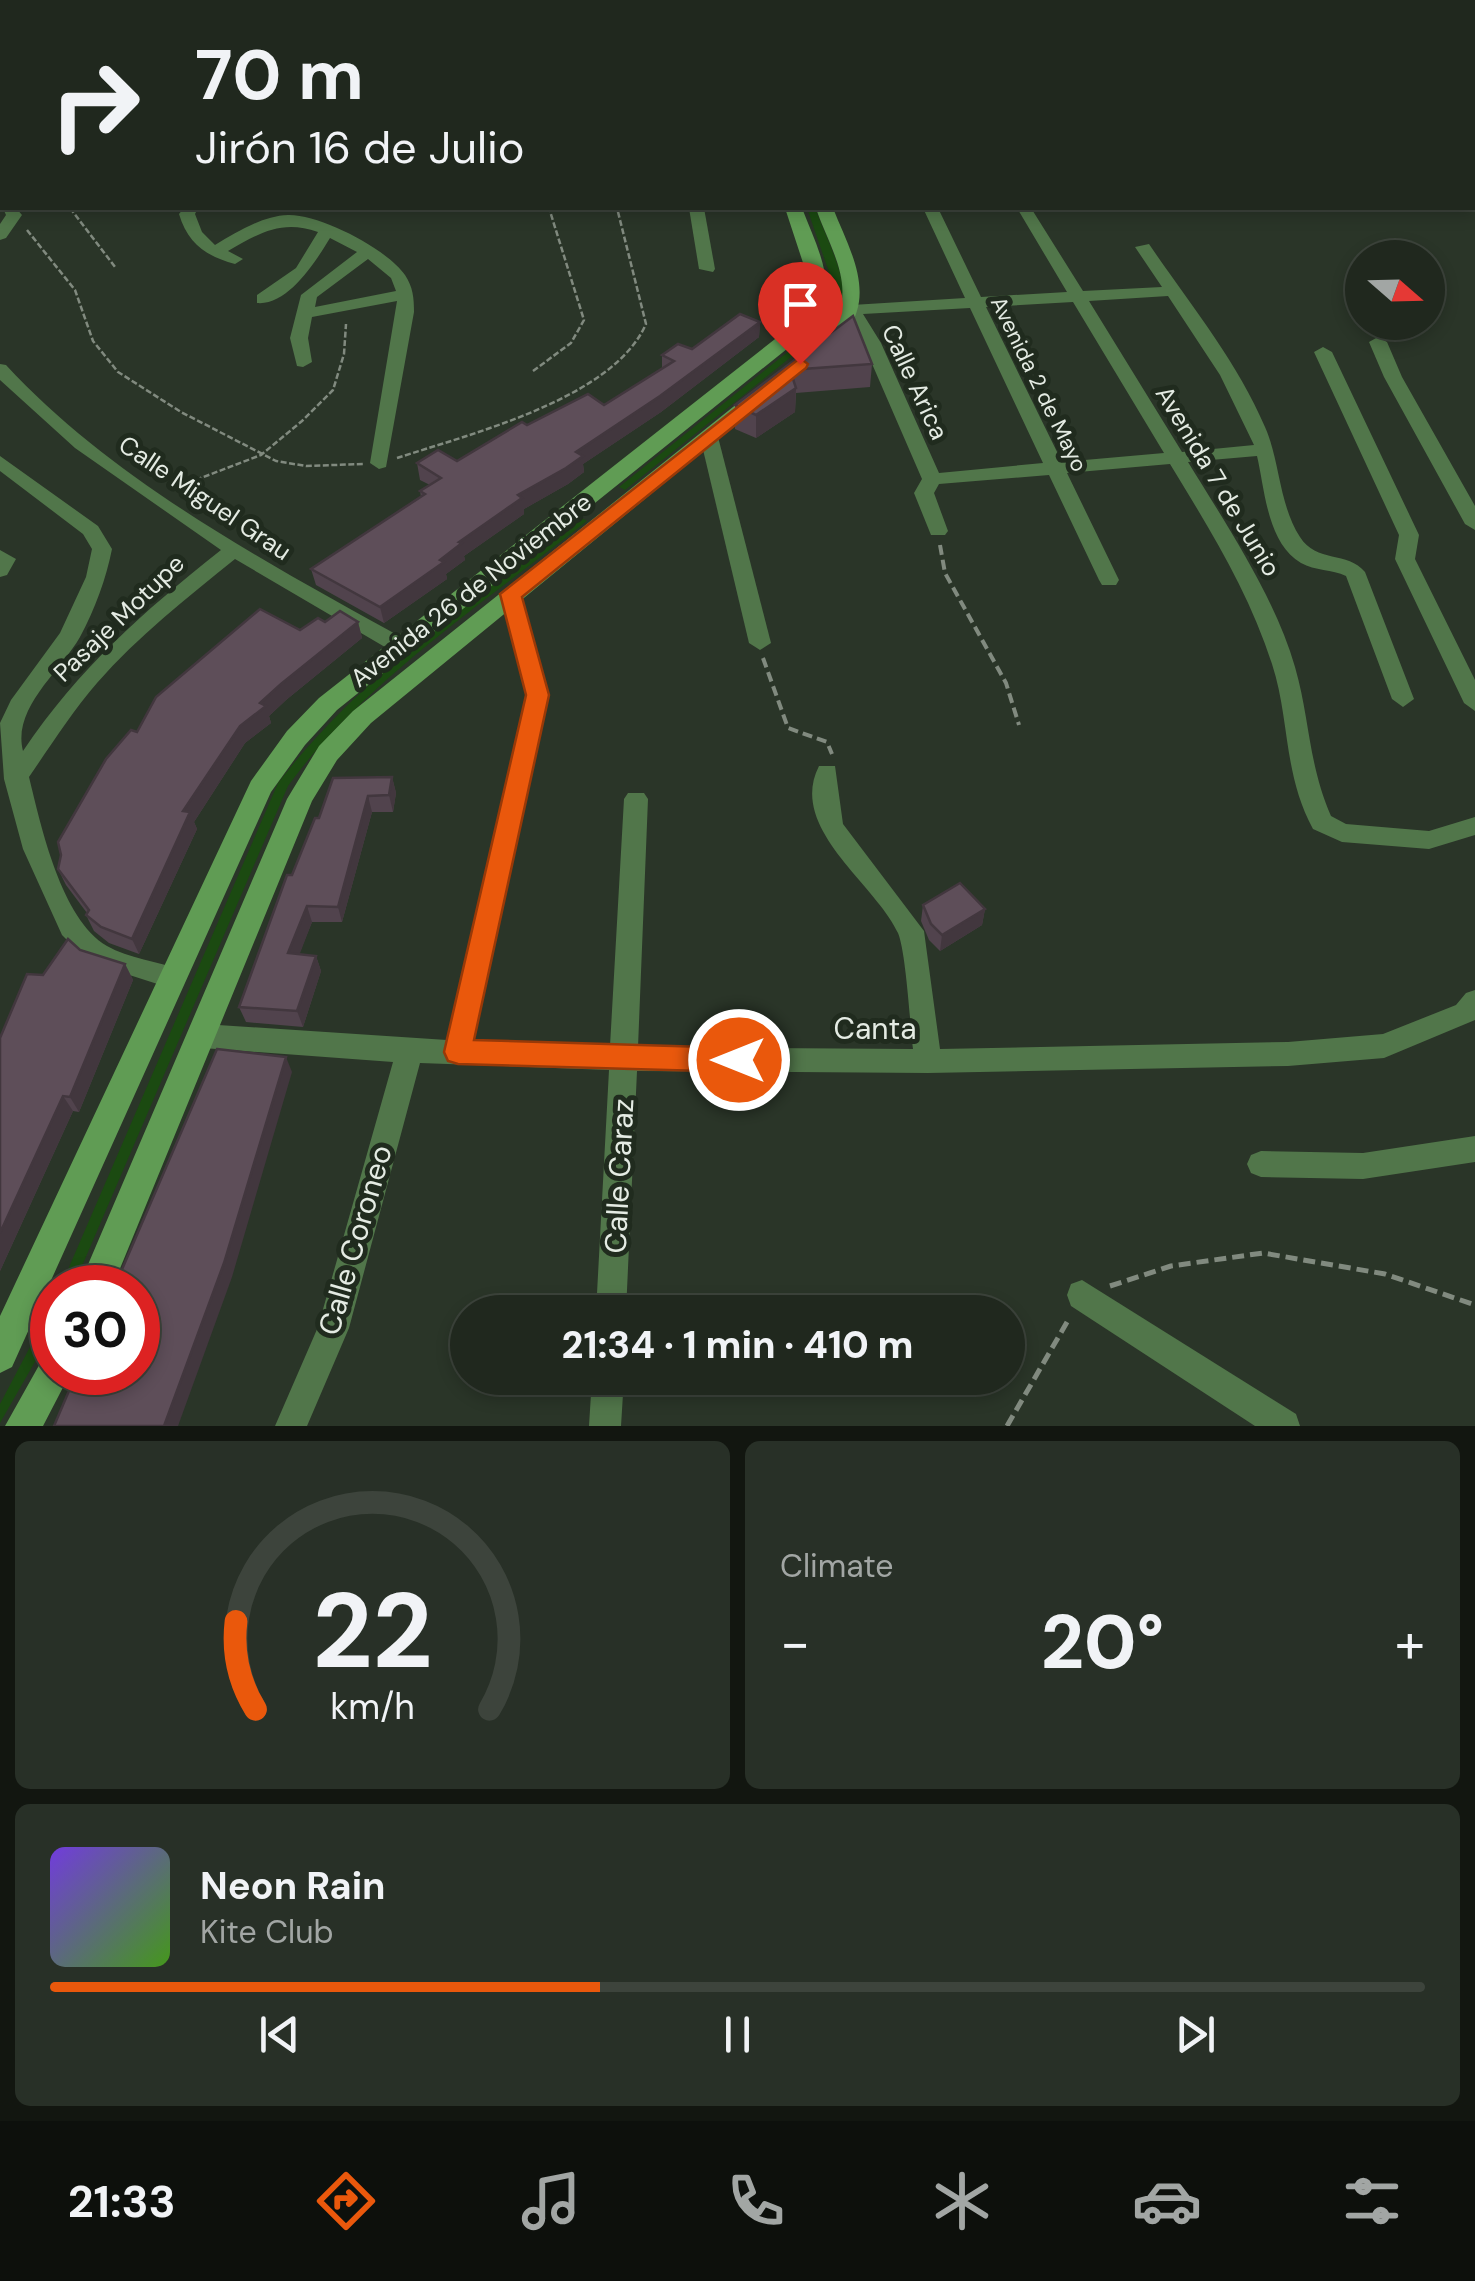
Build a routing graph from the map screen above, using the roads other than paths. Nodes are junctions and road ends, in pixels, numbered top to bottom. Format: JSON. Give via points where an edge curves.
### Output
{"nodes":[{"id":1,"x":190,"y":210,"type":"edge"},
{"id":2,"x":696,"y":210,"type":"edge"},
{"id":3,"x":794,"y":210,"type":"edge"},
{"id":4,"x":825,"y":210,"type":"edge"},
{"id":5,"x":931,"y":210,"type":"edge"},
{"id":6,"x":1025,"y":210,"type":"edge"},
{"id":7,"x":12,"y":212,"type":"edge"},
{"id":8,"x":326,"y":232,"type":"junction"},
{"id":9,"x":0,"y":235,"type":"edge"},
{"id":10,"x":1143,"y":247,"type":"dead end"},
{"id":11,"x":214,"y":252,"type":"junction"},
{"id":12,"x":368,"y":252,"type":"junction"},
{"id":13,"x":235,"y":259,"type":"dead end"},
{"id":14,"x":707,"y":270,"type":"dead end"},
{"id":15,"x":1172,"y":291,"type":"junction"},
{"id":16,"x":406,"y":294,"type":"junction"},
{"id":17,"x":1076,"y":299,"type":"junction"},
{"id":18,"x":263,"y":300,"type":"dead end"},
{"id":19,"x":975,"y":305,"type":"junction"},
{"id":20,"x":852,"y":310,"type":"junction"},
{"id":21,"x":302,"y":314,"type":"junction"},
{"id":22,"x":1378,"y":342,"type":"dead end"},
{"id":23,"x":1324,"y":352,"type":"dead end"},
{"id":24,"x":303,"y":362,"type":"dead end"},
{"id":25,"x":800,"y":364,"type":"edge"},
{"id":26,"x":0,"y":369,"type":"edge"},
{"id":27,"x":769,"y":388,"type":"edge"},
{"id":28,"x":709,"y":436,"type":"junction"},
{"id":29,"x":1265,"y":450,"type":"junction"},
{"id":30,"x":1174,"y":458,"type":"junction"},
{"id":31,"x":0,"y":462,"type":"edge"},
{"id":32,"x":379,"y":463,"type":"road end"},
{"id":33,"x":1057,"y":468,"type":"junction"},
{"id":34,"x":932,"y":479,"type":"junction"},
{"id":35,"x":590,"y":496,"type":"junction"},
{"id":36,"x":618,"y":510,"type":"junction"},
{"id":37,"x":1475,"y":524,"type":"edge"},
{"id":38,"x":938,"y":531,"type":"road end"},
{"id":39,"x":232,"y":551,"type":"junction"},
{"id":40,"x":1109,"y":580,"type":"dead end"},
{"id":41,"x":510,"y":594,"type":"junction"},
{"id":42,"x":760,"y":643,"type":"road end"},
{"id":43,"x":398,"y":646,"type":"junction"},
{"id":44,"x":1402,"y":699,"type":"dead end"},
{"id":45,"x":1475,"y":703,"type":"edge"},
{"id":46,"x":827,"y":772,"type":"road end"},
{"id":47,"x":16,"y":780,"type":"junction"},
{"id":48,"x":636,"y":799,"type":"dead end"},
{"id":49,"x":1475,"y":826,"type":"edge"},
{"id":50,"x":174,"y":978,"type":"junction"},
{"id":51,"x":1475,"y":1001,"type":"edge"},
{"id":52,"x":204,"y":1036,"type":"junction"},
{"id":53,"x":410,"y":1051,"type":"junction"},
{"id":54,"x":458,"y":1052,"type":"junction"},
{"id":55,"x":625,"y":1059,"type":"junction"},
{"id":56,"x":928,"y":1062,"type":"junction"},
{"id":57,"x":1475,"y":1149,"type":"edge"},
{"id":58,"x":1260,"y":1164,"type":"dead end"},
{"id":59,"x":106,"y":1265,"type":"edge"},
{"id":60,"x":612,"y":1295,"type":"edge"},
{"id":61,"x":1082,"y":1295,"type":"road end"},
{"id":62,"x":0,"y":1355,"type":"edge"},
{"id":63,"x":41,"y":1395,"type":"edge"},
{"id":64,"x":607,"y":1395,"type":"edge"},
{"id":65,"x":23,"y":1426,"type":"edge"},
{"id":66,"x":291,"y":1426,"type":"edge"},
{"id":67,"x":605,"y":1426,"type":"edge"},
{"id":68,"x":1284,"y":1426,"type":"edge"}],
"edges":[{"from":1,"to":11,"type":"street","via":[[192,230]]},
{"from":2,"to":14,"type":"street"},
{"from":3,"to":35,"type":"main road","name":"Avenida 26 de Noviembre","via":[[820,284],[811,320]]},
{"from":4,"to":20,"type":"main road","via":[[854,294]]},
{"from":5,"to":19,"type":"street","name":"Avenida 2 de Mayo"},
{"from":6,"to":17,"type":"street","name":"Avenida 7 de Junio"},
{"from":7,"to":9,"type":"street"},
{"from":8,"to":11,"type":"street","via":[[288,220]]},
{"from":8,"to":12,"type":"street"},
{"from":8,"to":18,"type":"street","via":[[302,271]]},
{"from":10,"to":15,"type":"street"},
{"from":11,"to":13,"type":"street"},
{"from":12,"to":16,"type":"street","via":[[398,276]]},
{"from":12,"to":21,"type":"street","via":[[318,284]]},
{"from":15,"to":17,"type":"street"},
{"from":15,"to":29,"type":"street","via":[[1251,414]]},
{"from":16,"to":21,"type":"street"},
{"from":16,"to":32,"type":"street"},
{"from":17,"to":19,"type":"street"},
{"from":17,"to":30,"type":"street","name":"Avenida 7 de Junio"},
{"from":19,"to":20,"type":"street"},
{"from":19,"to":33,"type":"street","name":"Avenida 2 de Mayo"},
{"from":20,"to":25,"type":"main road"},
{"from":20,"to":34,"type":"street","name":"Calle Arica"},
{"from":21,"to":24,"type":"street"},
{"from":22,"to":37,"type":"street"},
{"from":23,"to":45,"type":"street","via":[[1409,535],[1405,559]]},
{"from":26,"to":39,"type":"street","name":"Calle Miguel Grau","via":[[35,409]]},
{"from":27,"to":28,"type":"main road","name":"Avenida 26 de Noviembre"},
{"from":28,"to":36,"type":"main road","name":"Avenida 26 de Noviembre"},
{"from":28,"to":42,"type":"street"},
{"from":29,"to":30,"type":"street"},
{"from":29,"to":44,"type":"street","via":[[1275,501],[1298,551],[1355,572]]},
{"from":30,"to":33,"type":"street"},
{"from":30,"to":49,"type":"street","name":"Avenida 7 de Junio","via":[[1239,561],[1284,666],[1304,778],[1321,822],[1342,833],[1429,840]]},
{"from":31,"to":47,"type":"street","via":[[91,530],[102,549],[70,635],[7,734]]},
{"from":33,"to":34,"type":"street"},
{"from":33,"to":40,"type":"street","name":"Avenida 2 de Mayo"},
{"from":34,"to":38,"type":"street","name":"Calle Arica","via":[[924,488]]},
{"from":35,"to":36,"type":"main road"},
{"from":35,"to":43,"type":"main road","name":"Avenida 26 de Noviembre"},
{"from":36,"to":41,"type":"main road","name":"Avenida 26 de Noviembre"},
{"from":39,"to":43,"type":"street","name":"Calle Miguel Grau"},
{"from":39,"to":47,"type":"street","name":"Pasaje Motupe","via":[[90,676]]},
{"from":41,"to":52,"type":"main road","name":"Avenida 26 de Noviembre","via":[[328,753],[300,800]]},
{"from":41,"to":54,"type":"street","via":[[538,695]]},
{"from":43,"to":50,"type":"main road","name":"Avenida 26 de Noviembre","via":[[328,704],[260,788]]},
{"from":46,"to":56,"type":"street","via":[[832,826],[911,931]]},
{"from":47,"to":50,"type":"street","via":[[35,849],[71,928],[104,959]]},
{"from":48,"to":55,"type":"street","name":"Calle Caraz"},
{"from":50,"to":62,"type":"main road","name":"Avenida 26 de Noviembre"},
{"from":51,"to":56,"type":"street","name":"Canta","via":[[1466,1013],[1384,1046]]},
{"from":52,"to":53,"type":"street","name":"Canta"},
{"from":52,"to":59,"type":"main road","name":"Avenida 26 de Noviembre"},
{"from":53,"to":54,"type":"street","name":"Canta"},
{"from":53,"to":66,"type":"street","name":"Calle Coroneo","via":[[332,1328]]},
{"from":54,"to":55,"type":"street","name":"Canta"},
{"from":55,"to":56,"type":"street","name":"Canta"},
{"from":55,"to":60,"type":"street","name":"Calle Caraz"},
{"from":57,"to":58,"type":"street","via":[[1363,1166]]},
{"from":61,"to":68,"type":"street"},
{"from":63,"to":65,"type":"main road"},
{"from":64,"to":67,"type":"street"}]}
